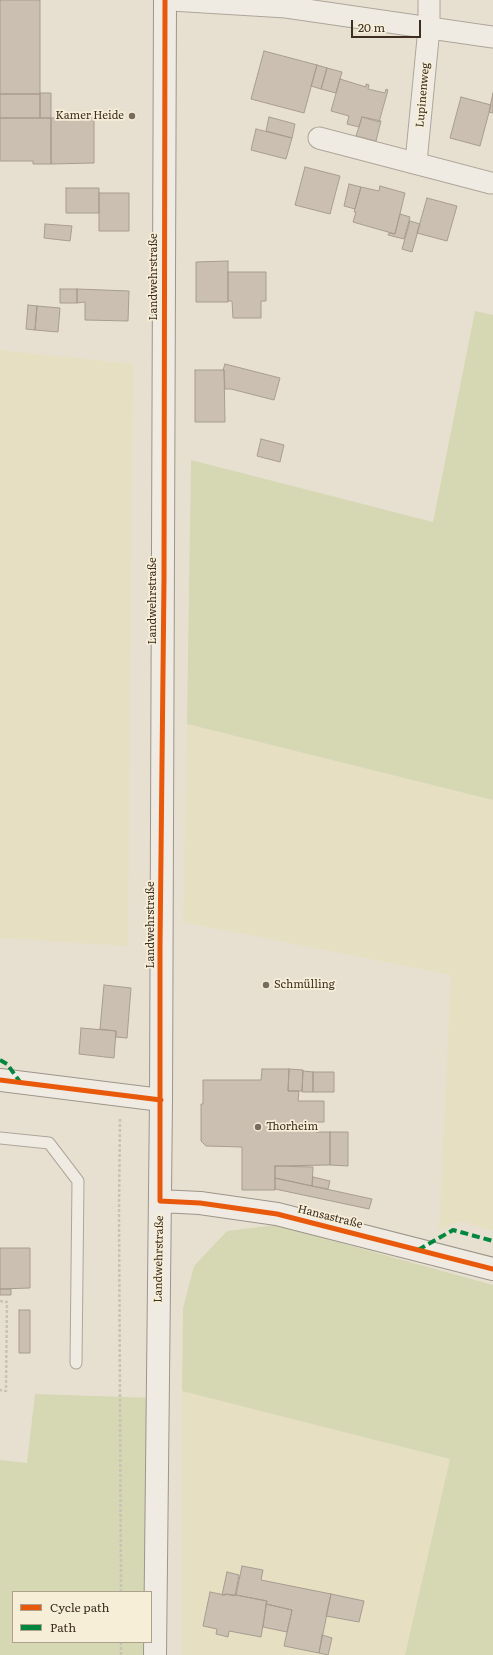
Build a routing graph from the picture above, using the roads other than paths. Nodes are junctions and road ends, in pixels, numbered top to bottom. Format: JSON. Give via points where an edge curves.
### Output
{"nodes":[{"id":1,"x":165,"y":0,"type":"edge"},
{"id":2,"x":171,"y":0,"type":"edge"},
{"id":3,"x":429,"y":0,"type":"edge"},
{"id":4,"x":287,"y":4,"type":"edge"},
{"id":5,"x":429,"y":28,"type":"junction"},
{"id":6,"x":493,"y":37,"type":"edge"},
{"id":7,"x":319,"y":138,"type":"dead end"},
{"id":8,"x":416,"y":162,"type":"junction"},
{"id":9,"x":491,"y":182,"type":"dead end"},
{"id":10,"x":0,"y":1080,"type":"edge"},
{"id":11,"x":161,"y":1100,"type":"junction"},
{"id":12,"x":0,"y":1138,"type":"edge"},
{"id":13,"x":160,"y":1201,"type":"junction"},
{"id":14,"x":493,"y":1269,"type":"edge"},
{"id":15,"x":76,"y":1363,"type":"dead end"},
{"id":16,"x":155,"y":1655,"type":"edge"}],
"edges":[{"from":1,"to":11,"type":"main road","name":"Landwehrstraße"},
{"from":2,"to":4,"type":"street"},
{"from":3,"to":5,"type":"street","name":"Lupinenweg"},
{"from":4,"to":5,"type":"street"},
{"from":5,"to":6,"type":"street"},
{"from":5,"to":8,"type":"street","name":"Lupinenweg"},
{"from":7,"to":8,"type":"street"},
{"from":8,"to":9,"type":"street"},
{"from":10,"to":11,"type":"main road"},
{"from":11,"to":13,"type":"main road","name":"Landwehrstraße"},
{"from":12,"to":15,"type":"lane","via":[[49,1143],[78,1181]]},
{"from":13,"to":14,"type":"main road","name":"Hansastraße","via":[[200,1203],[277,1214]]},
{"from":13,"to":16,"type":"main road","name":"Landwehrstraße"}]}
